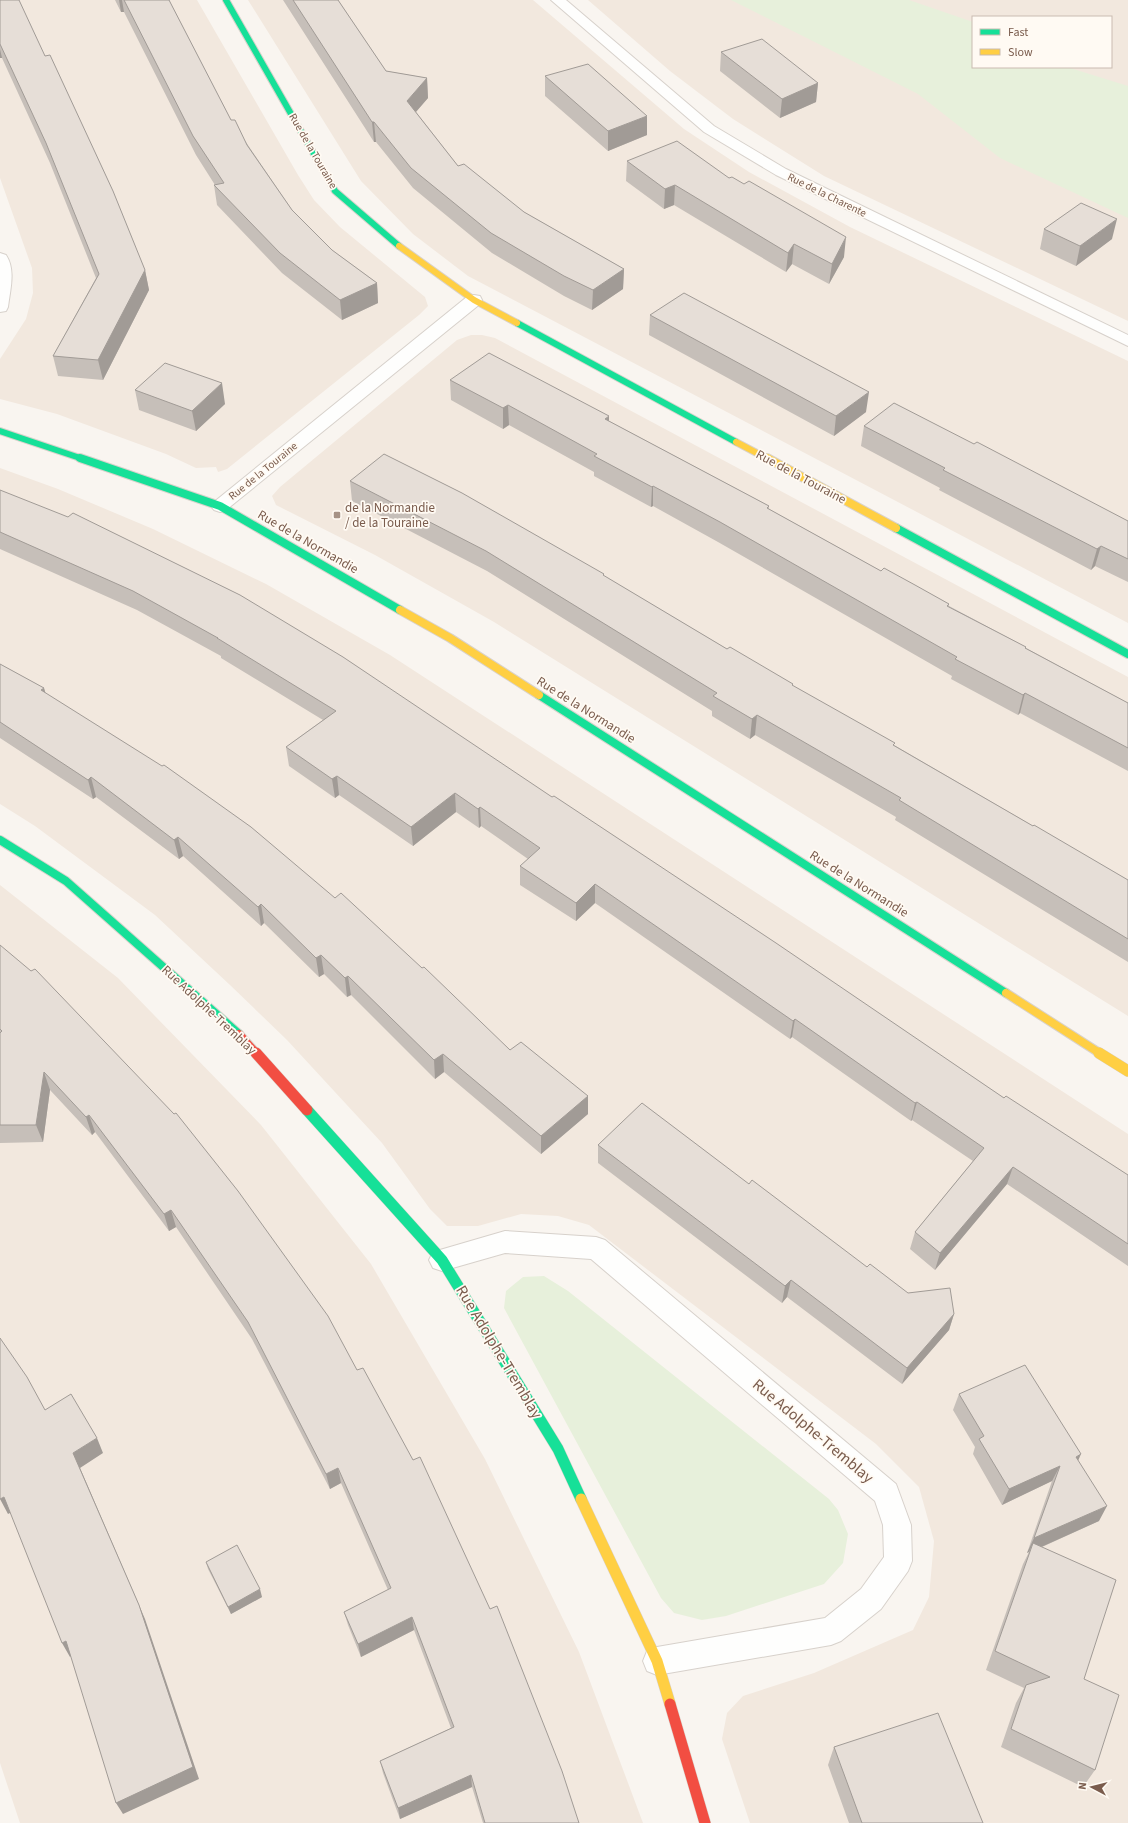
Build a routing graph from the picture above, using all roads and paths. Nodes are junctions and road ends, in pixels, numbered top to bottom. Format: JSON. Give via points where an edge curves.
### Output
{"nodes":[{"id":1,"x":226,"y":0,"type":"edge"},
{"id":2,"x":558,"y":0,"type":"edge"},
{"id":3,"x":0,"y":258,"type":"edge"},
{"id":4,"x":474,"y":300,"type":"junction"},
{"id":5,"x":0,"y":307,"type":"edge"},
{"id":6,"x":1128,"y":341,"type":"edge"},
{"id":7,"x":0,"y":430,"type":"edge"},
{"id":8,"x":220,"y":506,"type":"junction"},
{"id":9,"x":1128,"y":654,"type":"edge"},
{"id":10,"x":0,"y":840,"type":"edge"},
{"id":11,"x":1128,"y":1071,"type":"edge"},
{"id":12,"x":442,"y":1260,"type":"junction"},
{"id":13,"x":657,"y":1661,"type":"junction"},
{"id":14,"x":706,"y":1823,"type":"edge"}],
"edges":[{"from":1,"to":4,"type":"street","name":"Rue de la Touraine","via":[[335,191],[389,239]]},
{"from":2,"to":6,"type":"street","name":"Rue de la Charente","via":[[709,129],[769,165]]},
{"from":3,"to":5,"type":"street","via":[[4,271]]},
{"from":4,"to":8,"type":"street","name":"Rue de la Touraine"},
{"from":4,"to":9,"type":"street","name":"Rue de la Touraine"},
{"from":7,"to":8,"type":"street","name":"Rue de la Normandie"},
{"from":8,"to":11,"type":"street","name":"Rue de la Normandie","via":[[450,638]]},
{"from":10,"to":12,"type":"street","name":"Rue Adolphe-Tremblay","via":[[66,881],[239,1034]]},
{"from":12,"to":13,"type":"street","name":"Rue Adolphe-Tremblay","via":[[558,1449]]},
{"from":12,"to":13,"type":"street","name":"Rue Adolphe-Tremblay","via":[[505,1242],[596,1248],[886,1493],[897,1525],[898,1561],[871,1599],[831,1631]]},
{"from":13,"to":14,"type":"street","name":"Rue Adolphe-Tremblay"}]}
